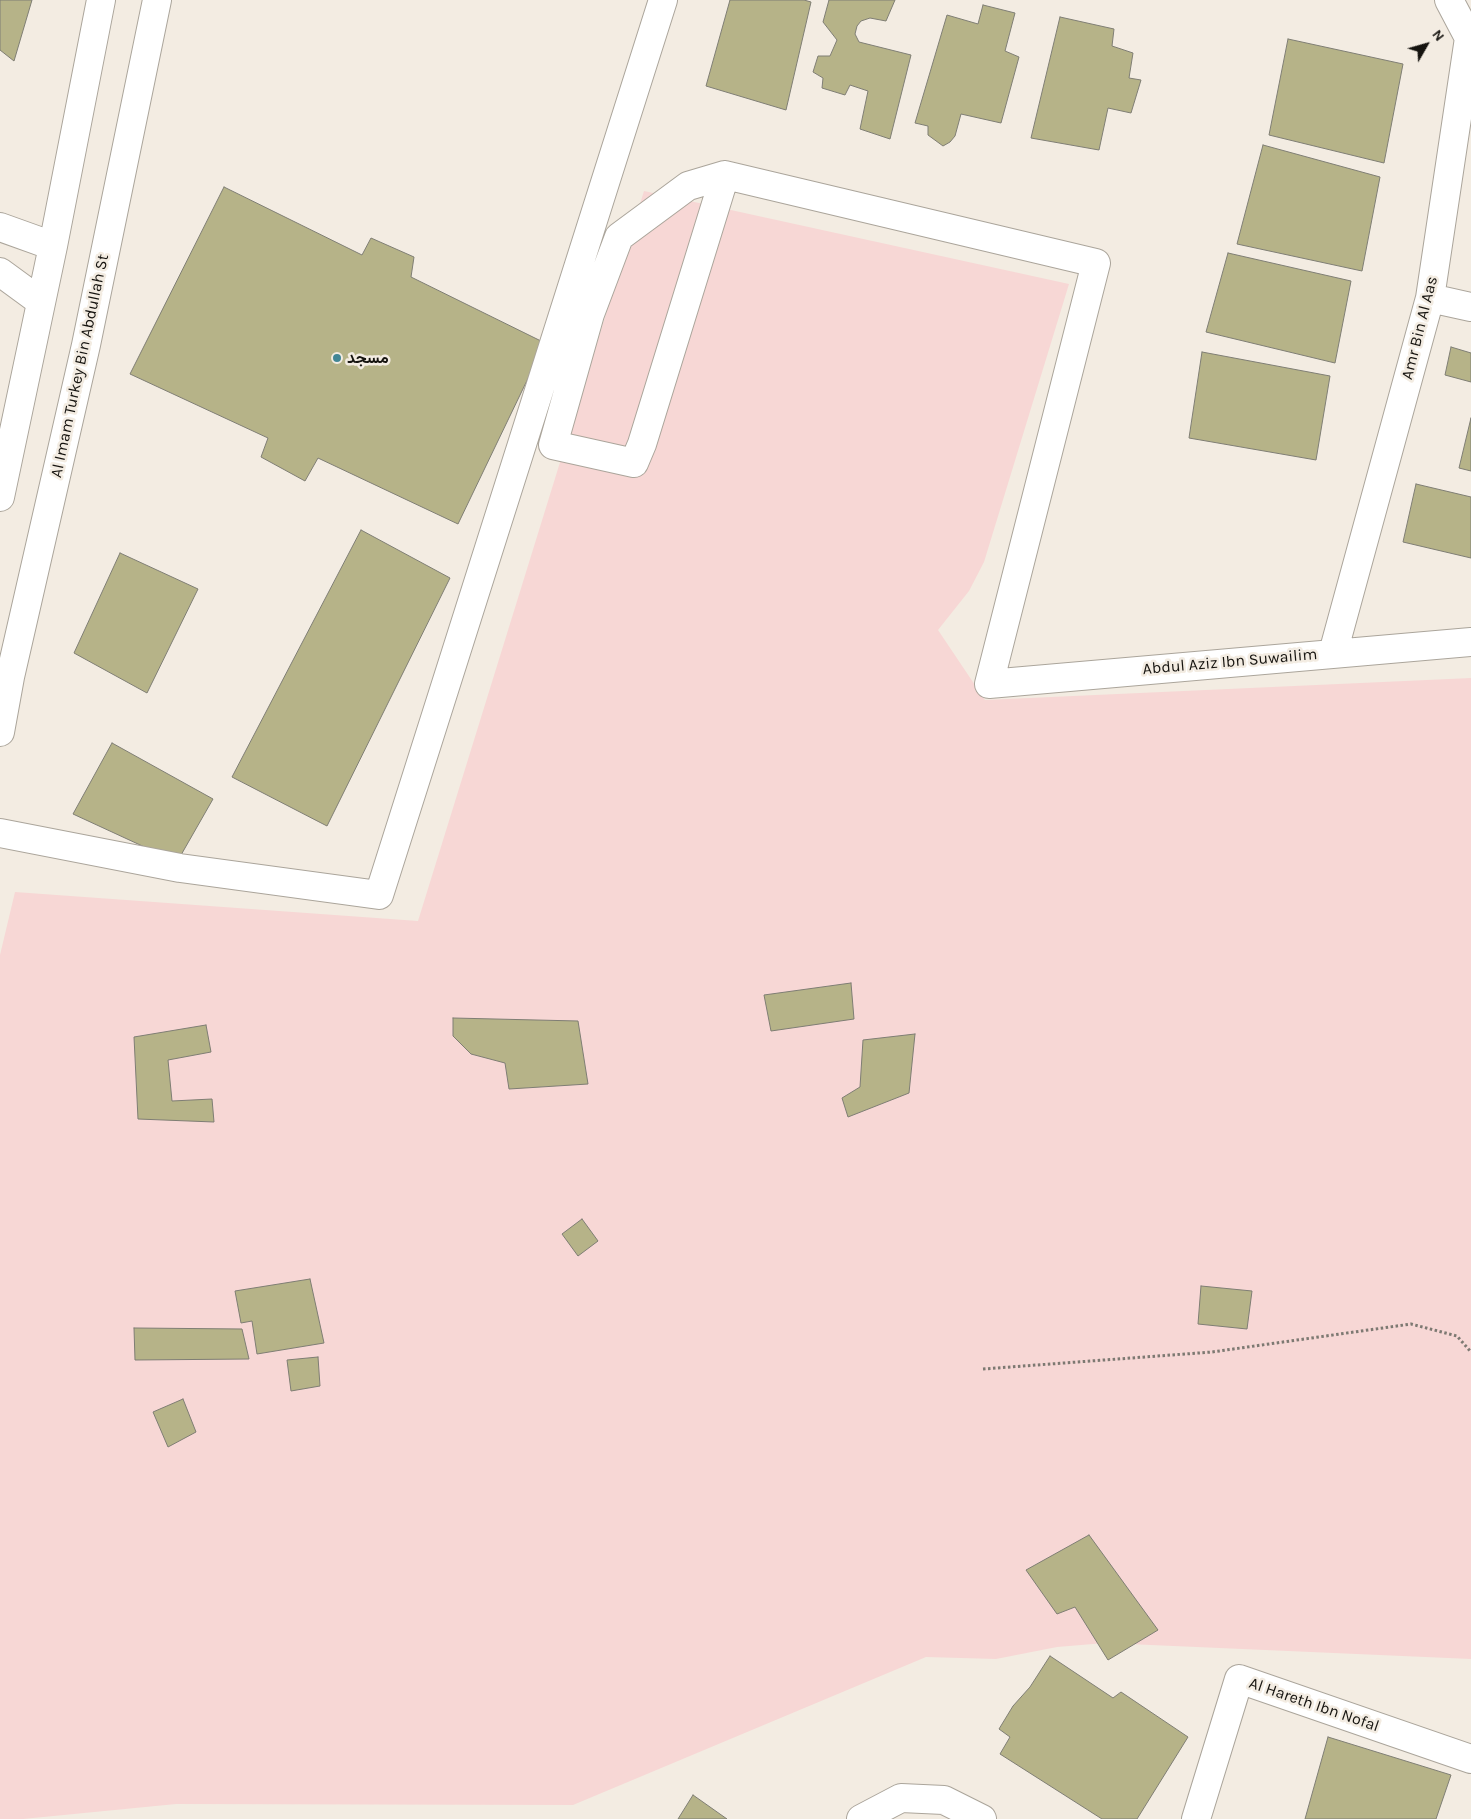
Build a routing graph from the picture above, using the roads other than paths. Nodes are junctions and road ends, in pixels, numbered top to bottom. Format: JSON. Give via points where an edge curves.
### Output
{"nodes":[{"id":1,"x":101,"y":0,"type":"edge"},
{"id":2,"x":158,"y":0,"type":"edge"},
{"id":3,"x":663,"y":0,"type":"edge"},
{"id":4,"x":1449,"y":0,"type":"edge"},
{"id":5,"x":725,"y":174,"type":"junction"},
{"id":6,"x":0,"y":227,"type":"edge"},
{"id":7,"x":53,"y":246,"type":"junction"},
{"id":8,"x":0,"y":272,"type":"edge"},
{"id":9,"x":1430,"y":298,"type":"junction"},
{"id":10,"x":41,"y":302,"type":"junction"},
{"id":11,"x":1471,"y":307,"type":"edge"},
{"id":12,"x":0,"y":497,"type":"edge"},
{"id":13,"x":1471,"y":642,"type":"edge"},
{"id":14,"x":1333,"y":653,"type":"junction"},
{"id":15,"x":0,"y":732,"type":"edge"},
{"id":16,"x":0,"y":833,"type":"edge"},
{"id":17,"x":1471,"y":1759,"type":"edge"},
{"id":18,"x":861,"y":1819,"type":"edge"},
{"id":19,"x":982,"y":1819,"type":"edge"},
{"id":20,"x":1196,"y":1819,"type":"edge"}],
"edges":[{"from":1,"to":7,"type":"street"},
{"from":2,"to":15,"type":"street","name":"Al Imam Turkey Bin Abdullah St"},
{"from":3,"to":16,"type":"street","via":[[379,895],[180,868]]},
{"from":4,"to":9,"type":"street","name":"Amr Bin Al Aas","via":[[1469,38]]},
{"from":5,"to":5,"type":"street","via":[[688,186],[619,237],[590,314],[553,445],[634,463]]},
{"from":5,"to":14,"type":"street","name":"Abdul Aziz Ibn Suwailim","via":[[1096,263],[988,684]]},
{"from":6,"to":7,"type":"street"},
{"from":7,"to":10,"type":"street"},
{"from":8,"to":10,"type":"street"},
{"from":9,"to":11,"type":"street"},
{"from":9,"to":14,"type":"street","name":"Amr Bin Al Aas"},
{"from":10,"to":12,"type":"street"},
{"from":13,"to":14,"type":"street","name":"Abdul Aziz Ibn Suwailim"},
{"from":17,"to":20,"type":"street","name":"Al Hareth Ibn Nofal","via":[[1239,1679]]},
{"from":18,"to":19,"type":"street","via":[[901,1798],[944,1800]]}]}
